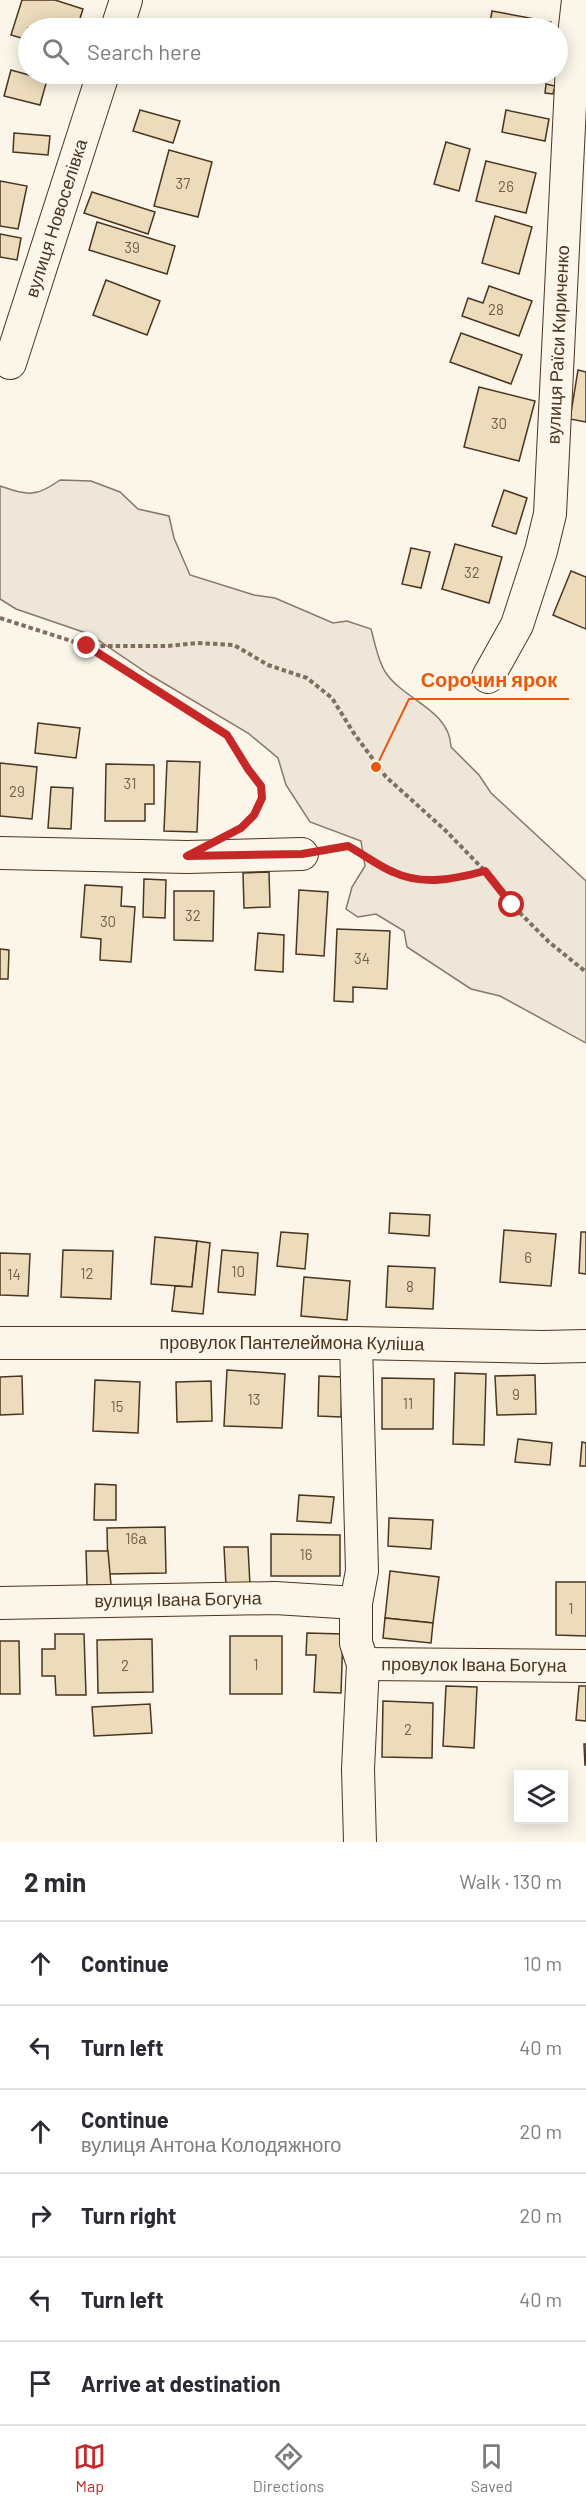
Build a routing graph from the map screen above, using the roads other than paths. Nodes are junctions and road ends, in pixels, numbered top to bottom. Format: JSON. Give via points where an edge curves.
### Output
{"nodes":[{"id":1,"x":126,"y":0,"type":"edge"},
{"id":2,"x":578,"y":0,"type":"edge"},
{"id":3,"x":120,"y":18,"type":"edge"},
{"id":4,"x":100,"y":84,"type":"edge"},
{"id":5,"x":10,"y":363,"type":"dead end"},
{"id":6,"x":488,"y":676,"type":"dead end"},
{"id":7,"x":0,"y":853,"type":"edge"},
{"id":8,"x":302,"y":854,"type":"road end"},
{"id":9,"x":0,"y":1343,"type":"edge"},
{"id":10,"x":356,"y":1343,"type":"junction"},
{"id":11,"x":586,"y":1346,"type":"edge"},
{"id":12,"x":0,"y":1603,"type":"edge"},
{"id":13,"x":356,"y":1603,"type":"junction"},
{"id":14,"x":363,"y":1664,"type":"junction"},
{"id":15,"x":586,"y":1666,"type":"edge"},
{"id":16,"x":360,"y":1842,"type":"edge"}],
"edges":[{"from":1,"to":3,"type":"street"},
{"from":2,"to":6,"type":"street","name":"вулиця Раїси Кириченко","via":[[550,514],[517,625]]},
{"from":4,"to":5,"type":"street","name":"вулиця Новоселівка"},
{"from":7,"to":8,"type":"street"},
{"from":9,"to":10,"type":"street","name":"провулок Пантелеймона Куліша"},
{"from":10,"to":11,"type":"street","name":"провулок Пантелеймона Куліша"},
{"from":10,"to":13,"type":"street","via":[[362,1571]]},
{"from":12,"to":13,"type":"street","name":"вулиця Івана Богуна","via":[[275,1598]]},
{"from":13,"to":14,"type":"street","via":[[356,1643]]},
{"from":14,"to":15,"type":"street","name":"провулок Івана Богуна"},
{"from":14,"to":16,"type":"street","via":[[358,1769]]}]}
